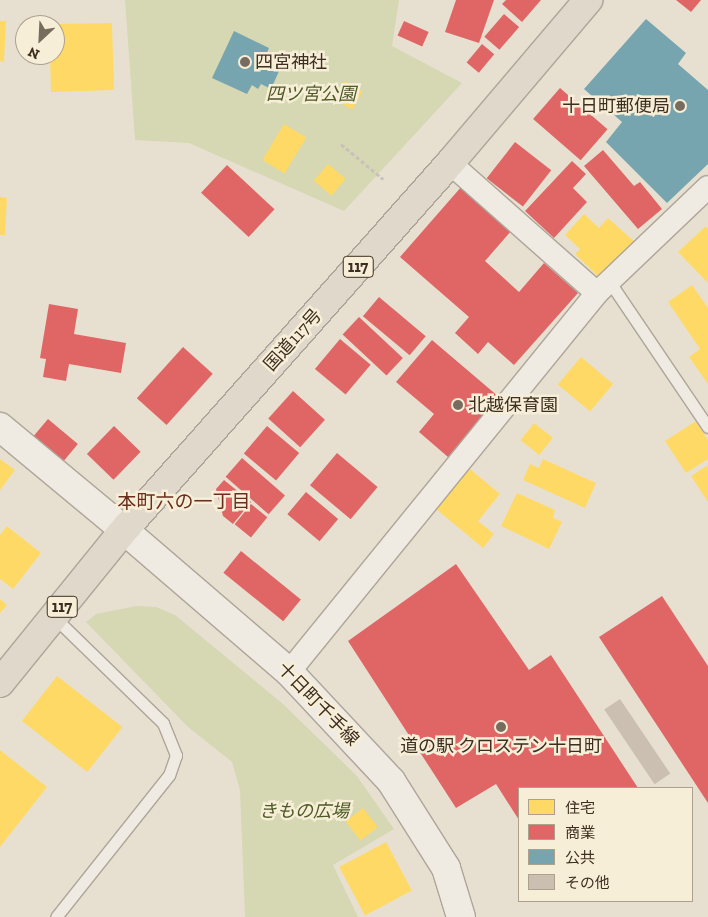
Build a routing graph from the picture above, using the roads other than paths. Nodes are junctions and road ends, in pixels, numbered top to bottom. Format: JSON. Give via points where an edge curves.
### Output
{"nodes":[{"id":1,"x":588,"y":0,"type":"edge"},
{"id":2,"x":450,"y":163,"type":"junction"},
{"id":3,"x":708,"y":187,"type":"edge"},
{"id":4,"x":603,"y":287,"type":"junction"},
{"id":5,"x":0,"y":427,"type":"edge"},
{"id":6,"x":708,"y":427,"type":"edge"},
{"id":7,"x":124,"y":530,"type":"junction"},
{"id":8,"x":54,"y":617,"type":"junction"},
{"id":9,"x":289,"y":672,"type":"junction"},
{"id":10,"x":0,"y":683,"type":"edge"},
{"id":11,"x":56,"y":917,"type":"edge"},
{"id":12,"x":461,"y":917,"type":"edge"}],
"edges":[{"from":1,"to":2,"type":"highway","name":"国道117号","number":"117"},
{"from":2,"to":4,"type":"street"},
{"from":2,"to":7,"type":"highway","name":"国道117号","number":"117"},
{"from":3,"to":4,"type":"street"},
{"from":4,"to":6,"type":"lane"},
{"from":4,"to":9,"type":"street"},
{"from":5,"to":7,"type":"main road","name":"十日町千手線"},
{"from":7,"to":8,"type":"highway","name":"国道117号","number":"117"},
{"from":7,"to":9,"type":"main road","name":"十日町千手線"},
{"from":8,"to":10,"type":"highway","name":"国道117号","number":"117"},
{"from":8,"to":11,"type":"lane","via":[[163,723],[176,755],[169,775]]},
{"from":9,"to":12,"type":"main road","name":"十日町千手線","via":[[391,781],[446,868]]}]}
